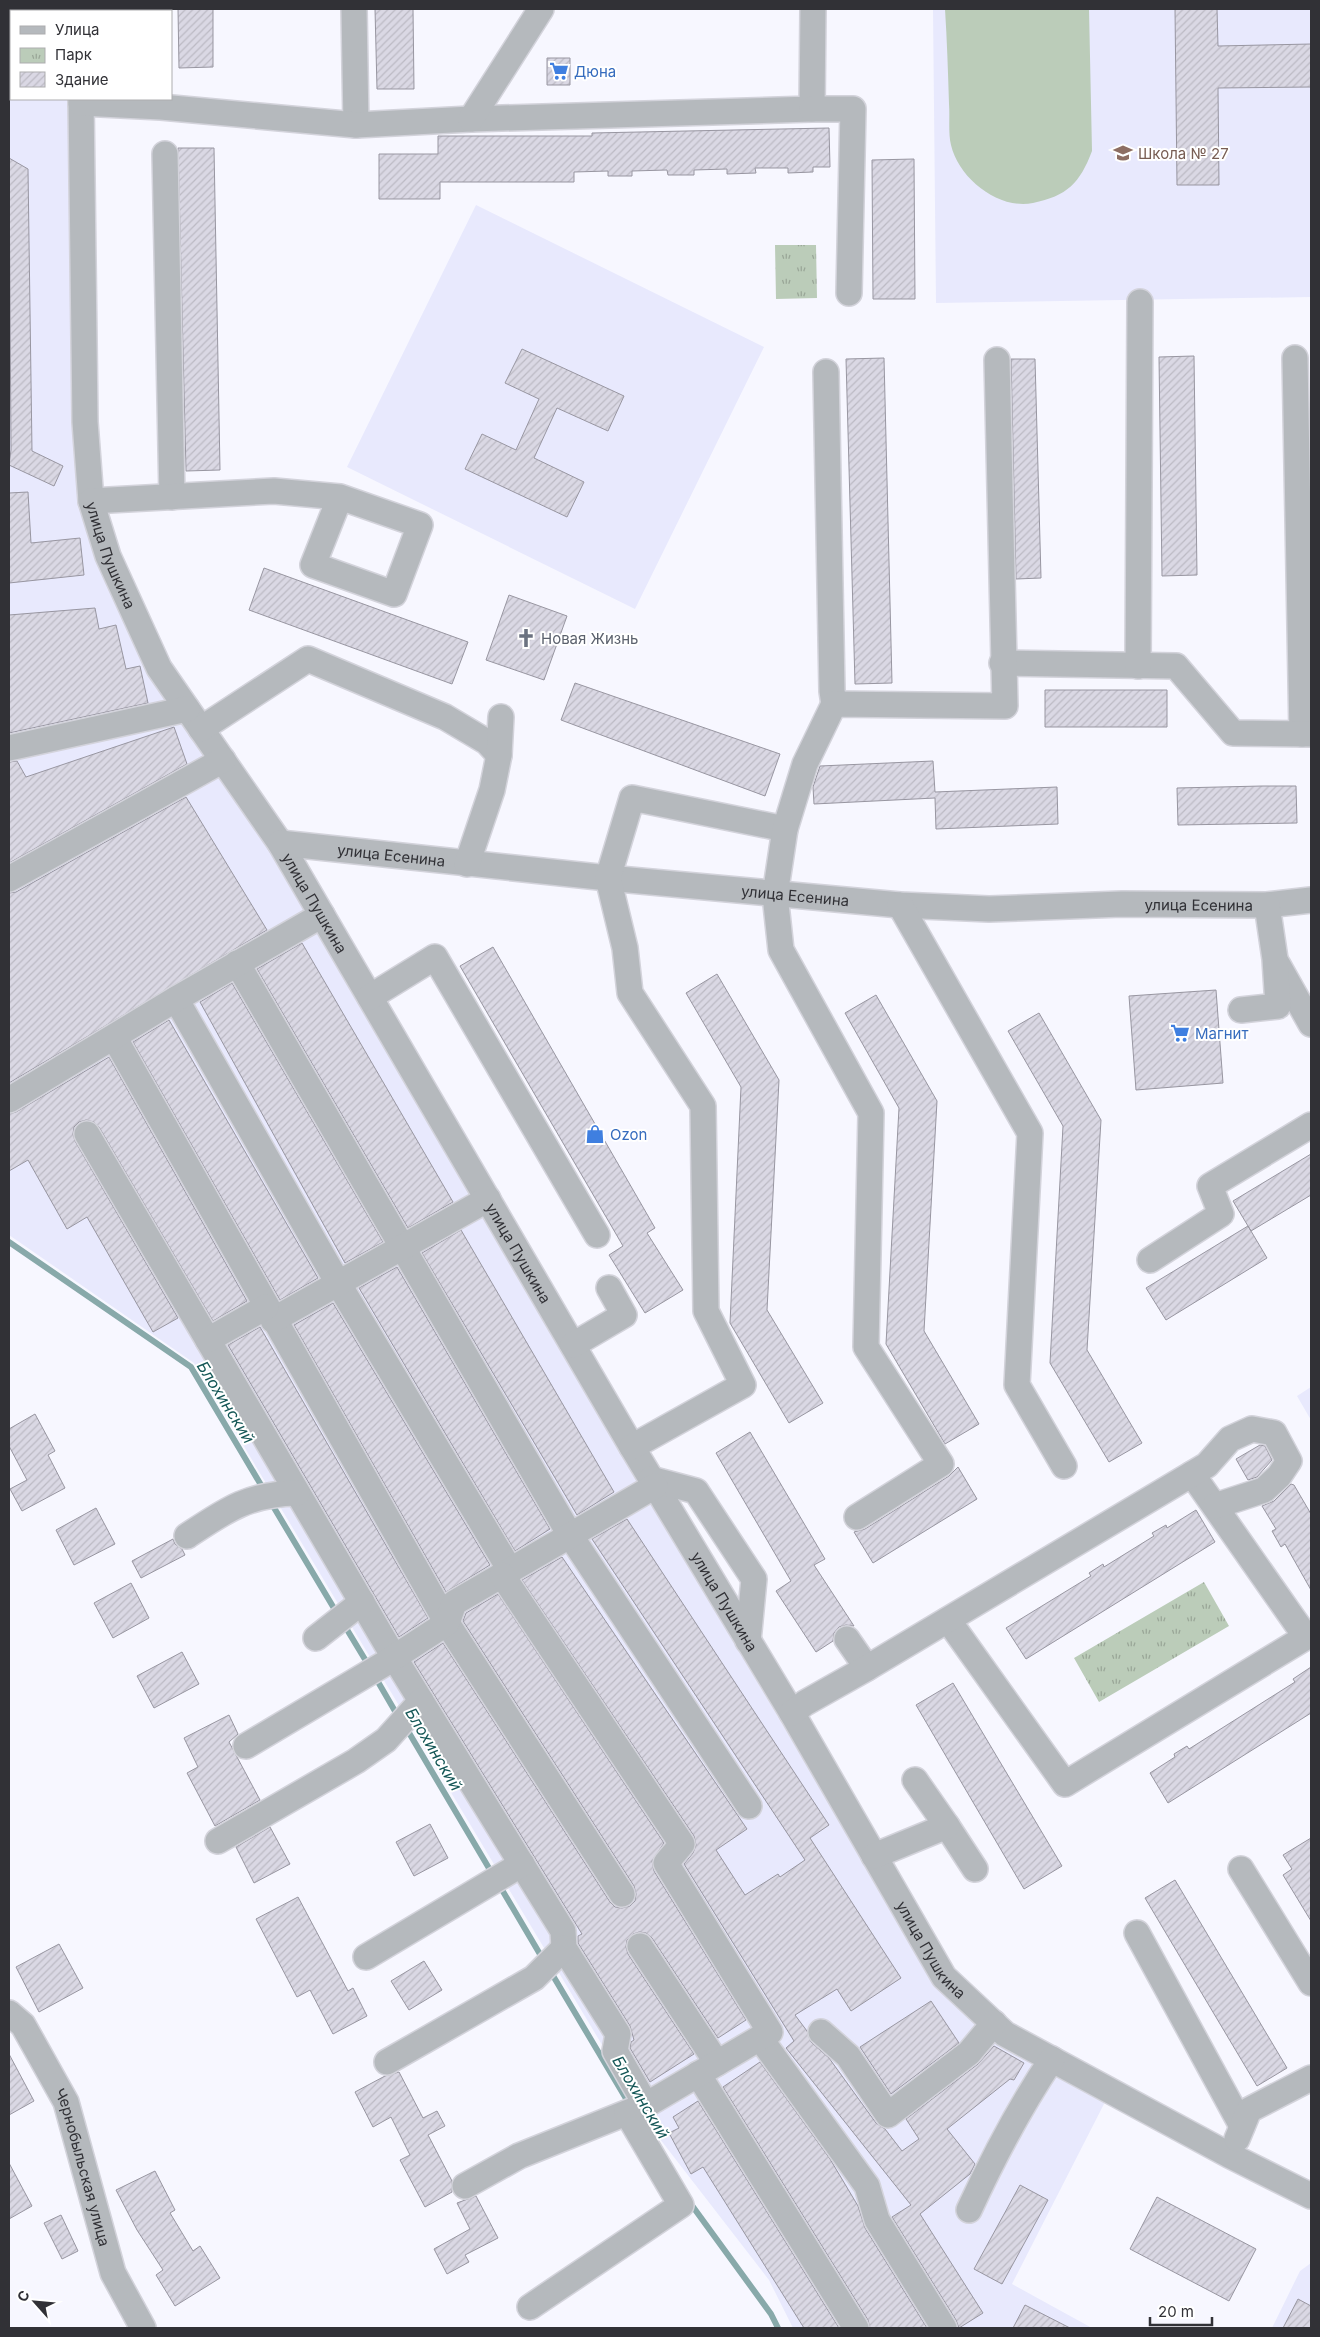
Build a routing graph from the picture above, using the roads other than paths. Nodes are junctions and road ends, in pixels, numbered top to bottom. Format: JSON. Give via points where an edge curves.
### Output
{"nodes":[{"id":1,"x":354,"y":9,"type":"edge"},
{"id":2,"x":540,"y":9,"type":"edge"},
{"id":3,"x":813,"y":9,"type":"edge"},
{"id":4,"x":81,"y":101,"type":"edge"},
{"id":5,"x":161,"y":103,"type":"edge"},
{"id":6,"x":812,"y":109,"type":"junction"},
{"id":7,"x":471,"y":119,"type":"junction"},
{"id":8,"x":356,"y":126,"type":"junction"},
{"id":9,"x":165,"y":154,"type":"dead end"},
{"id":10,"x":849,"y":293,"type":"dead end"},
{"id":11,"x":1140,"y":302,"type":"dead end"},
{"id":12,"x":1295,"y":358,"type":"dead end"},
{"id":13,"x":997,"y":360,"type":"dead end"},
{"id":14,"x":826,"y":372,"type":"dead end"},
{"id":15,"x":172,"y":497,"type":"junction"},
{"id":16,"x":340,"y":497,"type":"junction"},
{"id":17,"x":92,"y":501,"type":"junction"},
{"id":18,"x":1002,"y":664,"type":"junction"},
{"id":19,"x":1138,"y":666,"type":"junction"},
{"id":20,"x":834,"y":704,"type":"junction"},
{"id":21,"x":187,"y":709,"type":"junction"},
{"id":22,"x":501,"y":718,"type":"dead end"},
{"id":23,"x":201,"y":729,"type":"junction"},
{"id":24,"x":1306,"y":734,"type":"edge"},
{"id":25,"x":9,"y":748,"type":"edge"},
{"id":26,"x":499,"y":755,"type":"junction"},
{"id":27,"x":223,"y":760,"type":"junction"},
{"id":28,"x":785,"y":829,"type":"junction"},
{"id":29,"x":280,"y":843,"type":"junction"},
{"id":30,"x":468,"y":864,"type":"junction"},
{"id":31,"x":608,"y":878,"type":"junction"},
{"id":32,"x":9,"y":879,"type":"edge"},
{"id":33,"x":775,"y":895,"type":"junction"},
{"id":34,"x":1311,"y":900,"type":"edge"},
{"id":35,"x":900,"y":905,"type":"junction"},
{"id":36,"x":1267,"y":905,"type":"junction"},
{"id":37,"x":322,"y":915,"type":"junction"},
{"id":38,"x":1275,"y":959,"type":"junction"},
{"id":39,"x":237,"y":963,"type":"junction"},
{"id":40,"x":370,"y":996,"type":"junction"},
{"id":41,"x":176,"y":998,"type":"junction"},
{"id":42,"x":1241,"y":1010,"type":"dead end"},
{"id":43,"x":1311,"y":1024,"type":"edge"},
{"id":44,"x":114,"y":1037,"type":"junction"},
{"id":45,"x":9,"y":1100,"type":"edge"},
{"id":46,"x":1311,"y":1125,"type":"edge"},
{"id":47,"x":87,"y":1134,"type":"dead end"},
{"id":48,"x":488,"y":1198,"type":"junction"},
{"id":49,"x":597,"y":1236,"type":"dead end"},
{"id":50,"x":402,"y":1246,"type":"junction"},
{"id":51,"x":1150,"y":1260,"type":"dead end"},
{"id":52,"x":338,"y":1283,"type":"junction"},
{"id":53,"x":609,"y":1288,"type":"dead end"},
{"id":54,"x":270,"y":1314,"type":"junction"},
{"id":55,"x":208,"y":1340,"type":"junction"},
{"id":56,"x":573,"y":1345,"type":"junction"},
{"id":57,"x":632,"y":1447,"type":"junction"},
{"id":58,"x":1064,"y":1466,"type":"dead end"},
{"id":59,"x":1192,"y":1474,"type":"junction"},
{"id":60,"x":653,"y":1482,"type":"junction"},
{"id":61,"x":290,"y":1493,"type":"junction"},
{"id":62,"x":1215,"y":1506,"type":"junction"},
{"id":63,"x":857,"y":1517,"type":"dead end"},
{"id":64,"x":570,"y":1535,"type":"junction"},
{"id":65,"x":187,"y":1536,"type":"dead end"},
{"id":66,"x":506,"y":1573,"type":"junction"},
{"id":67,"x":357,"y":1606,"type":"junction"},
{"id":68,"x":948,"y":1620,"type":"junction"},
{"id":69,"x":447,"y":1622,"type":"junction"},
{"id":70,"x":323,"y":1633,"type":"dead end"},
{"id":71,"x":847,"y":1640,"type":"dead end"},
{"id":72,"x":748,"y":1641,"type":"junction"},
{"id":73,"x":389,"y":1661,"type":"junction"},
{"id":74,"x":867,"y":1668,"type":"junction"},
{"id":75,"x":416,"y":1707,"type":"junction"},
{"id":76,"x":792,"y":1713,"type":"junction"},
{"id":77,"x":246,"y":1746,"type":"dead end"},
{"id":78,"x":915,"y":1780,"type":"dead end"},
{"id":79,"x":749,"y":1806,"type":"dead end"},
{"id":80,"x":947,"y":1826,"type":"junction"},
{"id":81,"x":218,"y":1841,"type":"dead end"},
{"id":82,"x":874,"y":1856,"type":"junction"},
{"id":83,"x":514,"y":1869,"type":"junction"},
{"id":84,"x":1242,"y":1869,"type":"dead end"},
{"id":85,"x":975,"y":1870,"type":"dead end"},
{"id":86,"x":622,"y":1894,"type":"dead end"},
{"id":87,"x":1137,"y":1933,"type":"dead end"},
{"id":88,"x":640,"y":1946,"type":"dead end"},
{"id":89,"x":560,"y":1952,"type":"junction"},
{"id":90,"x":366,"y":1957,"type":"dead end"},
{"id":91,"x":1311,"y":1983,"type":"edge"},
{"id":92,"x":9,"y":2013,"type":"edge"},
{"id":93,"x":994,"y":2023,"type":"junction"},
{"id":94,"x":821,"y":2032,"type":"dead end"},
{"id":95,"x":760,"y":2038,"type":"junction"},
{"id":96,"x":1052,"y":2059,"type":"junction"},
{"id":97,"x":387,"y":2062,"type":"dead end"},
{"id":98,"x":707,"y":2069,"type":"junction"},
{"id":99,"x":1311,"y":2078,"type":"edge"},
{"id":100,"x":633,"y":2110,"type":"junction"},
{"id":101,"x":1242,"y":2126,"type":"junction"},
{"id":102,"x":1229,"y":2155,"type":"junction"},
{"id":103,"x":465,"y":2186,"type":"dead end"},
{"id":104,"x":1311,"y":2196,"type":"edge"},
{"id":105,"x":969,"y":2210,"type":"dead end"},
{"id":106,"x":530,"y":2306,"type":"dead end"},
{"id":107,"x":142,"y":2328,"type":"edge"},
{"id":108,"x":856,"y":2328,"type":"edge"},
{"id":109,"x":944,"y":2328,"type":"edge"}],
"edges":[{"from":1,"to":8,"type":"street"},
{"from":2,"to":7,"type":"street"},
{"from":3,"to":6,"type":"street"},
{"from":4,"to":5,"type":"street"},
{"from":4,"to":17,"type":"street","name":"улица Пушкина","via":[[86,422]]},
{"from":5,"to":8,"type":"street"},
{"from":6,"to":7,"type":"street"},
{"from":6,"to":10,"type":"street","via":[[853,109]]},
{"from":7,"to":8,"type":"street"},
{"from":9,"to":15,"type":"street"},
{"from":11,"to":19,"type":"street"},
{"from":12,"to":24,"type":"street"},
{"from":13,"to":18,"type":"street"},
{"from":14,"to":20,"type":"street"},
{"from":15,"to":16,"type":"street","via":[[274,491]]},
{"from":15,"to":17,"type":"street"},
{"from":16,"to":16,"type":"street","via":[[420,525],[394,594],[313,565]]},
{"from":17,"to":21,"type":"street","name":"улица Пушкина","via":[[108,556],[159,668]]},
{"from":18,"to":19,"type":"street"},
{"from":18,"to":20,"type":"street","via":[[1005,706]]},
{"from":19,"to":24,"type":"street","via":[[1176,666],[1233,733]]},
{"from":20,"to":28,"type":"street","via":[[806,764]]},
{"from":21,"to":23,"type":"street","name":"улица Пушкина"},
{"from":21,"to":25,"type":"street"},
{"from":22,"to":26,"type":"street"},
{"from":23,"to":26,"type":"street","via":[[308,659],[445,717],[487,742]]},
{"from":23,"to":27,"type":"street","name":"улица Пушкина"},
{"from":26,"to":30,"type":"street","via":[[492,790]]},
{"from":27,"to":29,"type":"street","name":"улица Пушкина"},
{"from":27,"to":32,"type":"street"},
{"from":28,"to":31,"type":"street","via":[[632,798]]},
{"from":28,"to":33,"type":"street"},
{"from":29,"to":30,"type":"street","name":"улица Есенина"},
{"from":29,"to":37,"type":"street","name":"улица Пушкина"},
{"from":30,"to":31,"type":"street","name":"улица Есенина"},
{"from":31,"to":33,"type":"street","name":"улица Есенина"},
{"from":31,"to":57,"type":"street","via":[[625,948],[630,993],[702,1106],[706,1311],[743,1385]]},
{"from":33,"to":35,"type":"street","name":"улица Есенина"},
{"from":33,"to":63,"type":"street","via":[[781,950],[870,1113],[866,1347],[941,1464]]},
{"from":34,"to":36,"type":"street","name":"улица Есенина"},
{"from":35,"to":36,"type":"street","name":"улица Есенина","via":[[989,909],[1122,904]]},
{"from":35,"to":58,"type":"street","via":[[1030,1134],[1017,1385]]},
{"from":36,"to":38,"type":"street"},
{"from":37,"to":39,"type":"street"},
{"from":37,"to":40,"type":"street","name":"улица Пушкина"},
{"from":38,"to":42,"type":"street","via":[[1278,1006]]},
{"from":38,"to":43,"type":"street"},
{"from":39,"to":41,"type":"street"},
{"from":39,"to":50,"type":"street"},
{"from":40,"to":48,"type":"street","name":"улица Пушкина"},
{"from":40,"to":49,"type":"street","via":[[435,957]]},
{"from":41,"to":44,"type":"street"},
{"from":41,"to":52,"type":"street"},
{"from":44,"to":45,"type":"street"},
{"from":44,"to":54,"type":"street"},
{"from":46,"to":51,"type":"street","via":[[1210,1186],[1221,1214]]},
{"from":47,"to":55,"type":"street"},
{"from":48,"to":50,"type":"street"},
{"from":48,"to":56,"type":"street","name":"улица Пушкина"},
{"from":50,"to":52,"type":"street"},
{"from":50,"to":64,"type":"street"},
{"from":52,"to":54,"type":"street"},
{"from":52,"to":66,"type":"street"},
{"from":53,"to":56,"type":"street","via":[[624,1315]]},
{"from":54,"to":55,"type":"street"},
{"from":54,"to":69,"type":"street"},
{"from":55,"to":61,"type":"street"},
{"from":56,"to":57,"type":"street","name":"улица Пушкина"},
{"from":57,"to":60,"type":"street","name":"улица Пушкина"},
{"from":59,"to":62,"type":"street"},
{"from":59,"to":62,"type":"street","via":[[1207,1465],[1230,1439],[1252,1429],[1274,1433],[1289,1461],[1279,1476],[1264,1490]]},
{"from":59,"to":68,"type":"street"},
{"from":60,"to":64,"type":"street"},
{"from":60,"to":72,"type":"street","name":"улица Пушкина"},
{"from":60,"to":72,"type":"street","via":[[696,1491],[754,1579]]},
{"from":61,"to":65,"type":"street","via":[[250,1499]]},
{"from":61,"to":67,"type":"street"},
{"from":62,"to":68,"type":"street","via":[[1306,1638],[1065,1784]]},
{"from":64,"to":66,"type":"street"},
{"from":64,"to":79,"type":"street"},
{"from":66,"to":69,"type":"street","via":[[454,1603]]},
{"from":66,"to":95,"type":"street","via":[[682,1844],[666,1863],[770,2032]]},
{"from":67,"to":70,"type":"street"},
{"from":67,"to":73,"type":"street"},
{"from":68,"to":74,"type":"street"},
{"from":69,"to":73,"type":"street"},
{"from":69,"to":86,"type":"street"},
{"from":71,"to":74,"type":"street"},
{"from":72,"to":76,"type":"street","name":"улица Пушкина"},
{"from":73,"to":75,"type":"street"},
{"from":73,"to":77,"type":"street"},
{"from":74,"to":76,"type":"street"},
{"from":75,"to":81,"type":"street","via":[[386,1740],[356,1761]]},
{"from":75,"to":83,"type":"street"},
{"from":76,"to":82,"type":"street","name":"улица Пушкина"},
{"from":78,"to":80,"type":"street"},
{"from":80,"to":82,"type":"street"},
{"from":80,"to":85,"type":"street"},
{"from":82,"to":93,"type":"street","name":"улица Пушкина","via":[[944,1977]]},
{"from":83,"to":89,"type":"street","via":[[563,1931]]},
{"from":83,"to":90,"type":"street"},
{"from":84,"to":91,"type":"street"},
{"from":87,"to":101,"type":"street"},
{"from":88,"to":98,"type":"street"},
{"from":89,"to":97,"type":"street","via":[[534,1978]]},
{"from":89,"to":100,"type":"street","via":[[618,2034],[615,2051]]},
{"from":92,"to":107,"type":"street","name":"Чернобыльская улица","via":[[23,2025],[66,2102],[113,2273]]},
{"from":93,"to":94,"type":"street","via":[[969,2053],[888,2115],[848,2056]]},
{"from":93,"to":96,"type":"street","name":"улица Пушкина","via":[[1005,2034]]},
{"from":95,"to":98,"type":"street"},
{"from":95,"to":109,"type":"street","via":[[867,2186],[877,2220]]},
{"from":96,"to":102,"type":"street","name":"улица Пушкина"},
{"from":96,"to":105,"type":"street","via":[[1001,2142]]},
{"from":98,"to":100,"type":"street"},
{"from":98,"to":108,"type":"street"},
{"from":99,"to":101,"type":"street","via":[[1249,2110]]},
{"from":100,"to":103,"type":"street","via":[[519,2156]]},
{"from":100,"to":106,"type":"street","via":[[681,2205]]},
{"from":101,"to":102,"type":"street"},
{"from":102,"to":104,"type":"street","name":"улица Пушкина"}]}
